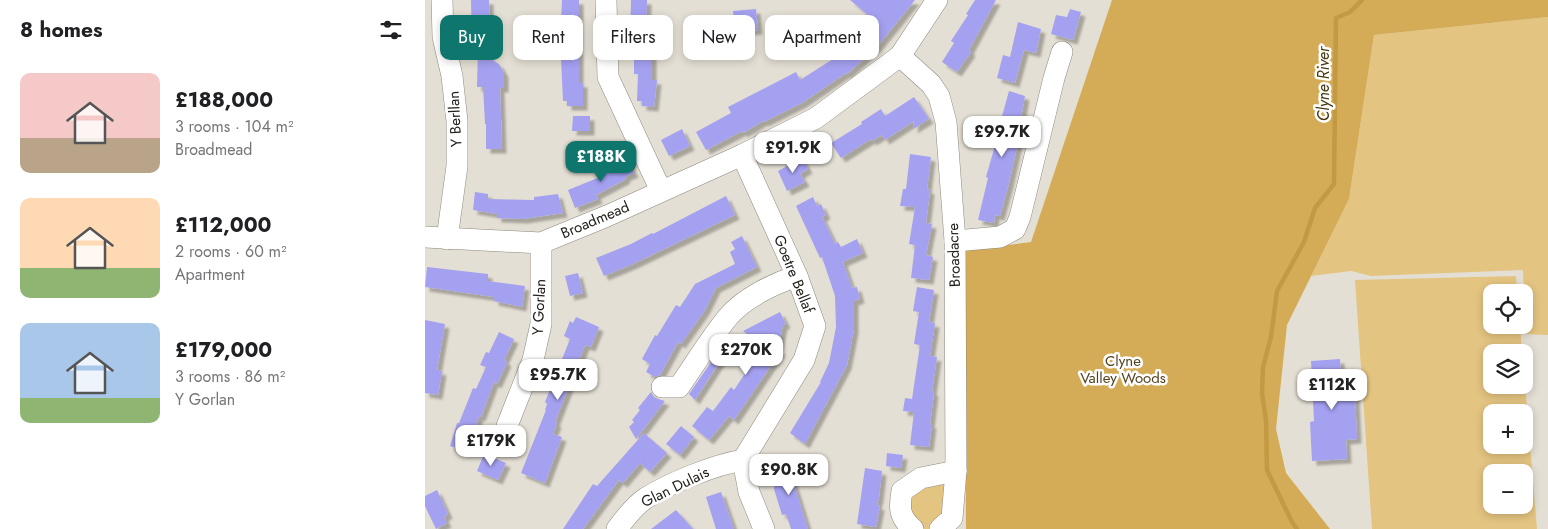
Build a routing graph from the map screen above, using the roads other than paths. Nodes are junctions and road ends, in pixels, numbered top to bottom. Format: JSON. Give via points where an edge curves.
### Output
{"nodes":[{"id":1,"x":442,"y":0,"type":"edge"},
{"id":2,"x":606,"y":0,"type":"edge"},
{"id":3,"x":937,"y":0,"type":"edge"},
{"id":4,"x":1062,"y":52,"type":"dead end"},
{"id":5,"x":900,"y":56,"type":"junction"},
{"id":6,"x":742,"y":155,"type":"junction"},
{"id":7,"x":661,"y":191,"type":"junction"},
{"id":8,"x":425,"y":237,"type":"edge"},
{"id":9,"x":447,"y":239,"type":"junction"},
{"id":10,"x":955,"y":240,"type":"junction"},
{"id":11,"x":541,"y":243,"type":"junction"},
{"id":12,"x":797,"y":276,"type":"junction"},
{"id":13,"x":662,"y":388,"type":"dead end"},
{"id":14,"x":508,"y":427,"type":"dead end"},
{"id":15,"x":743,"y":460,"type":"junction"},
{"id":16,"x":956,"y":471,"type":"junction"},
{"id":17,"x":617,"y":529,"type":"edge"},
{"id":18,"x":764,"y":529,"type":"edge"},
{"id":19,"x":913,"y":529,"type":"edge"},
{"id":20,"x":940,"y":529,"type":"edge"}],
"edges":[{"from":1,"to":9,"type":"street","name":"Y Berllan","via":[[443,37],[457,121],[457,166]]},
{"from":2,"to":7,"type":"street","via":[[608,77]]},
{"from":3,"to":5,"type":"street","name":"Broadmead"},
{"from":4,"to":10,"type":"street","via":[[1046,76],[1020,217],[1015,229],[1000,237]]},
{"from":5,"to":6,"type":"street","name":"Broadmead","via":[[816,118]]},
{"from":5,"to":10,"type":"street","name":"Broadacre","via":[[931,84],[939,96],[946,122]]},
{"from":6,"to":7,"type":"street","name":"Broadmead"},
{"from":6,"to":12,"type":"street","name":"Goetre Bellaf"},
{"from":7,"to":11,"type":"street","name":"Broadmead"},
{"from":8,"to":9,"type":"street","name":"Broadmead"},
{"from":9,"to":11,"type":"street","name":"Broadmead"},
{"from":10,"to":16,"type":"street","name":"Broadacre"},
{"from":11,"to":14,"type":"street","name":"Y Gorlan","via":[[541,324],[533,360]]},
{"from":12,"to":13,"type":"street","via":[[748,300],[729,316],[679,388]]},
{"from":12,"to":15,"type":"street","name":"Goetre Bellaf","via":[[815,326],[804,360]]},
{"from":15,"to":17,"type":"street","name":"Glan Dulais","via":[[699,473],[645,498]]},
{"from":15,"to":18,"type":"street","via":[[749,492]]},
{"from":16,"to":19,"type":"street","via":[[921,478],[902,490],[899,507],[906,523]]},
{"from":16,"to":20,"type":"street","name":"Broadacre","via":[[952,518]]}]}
